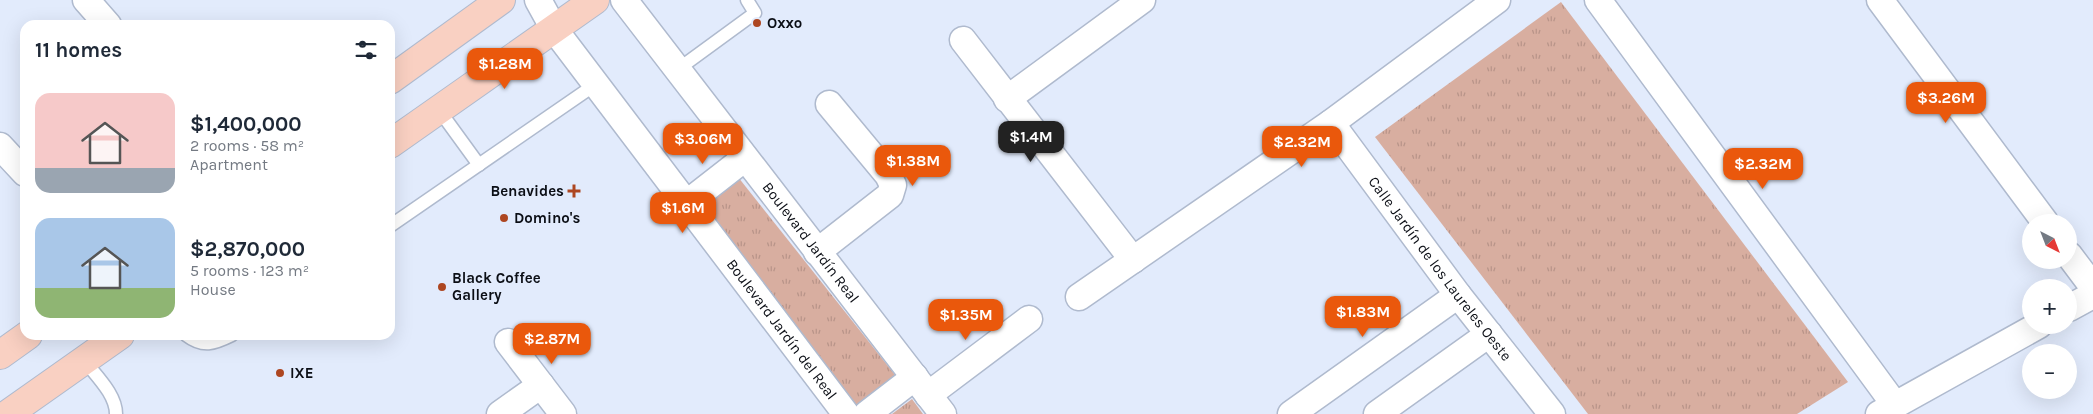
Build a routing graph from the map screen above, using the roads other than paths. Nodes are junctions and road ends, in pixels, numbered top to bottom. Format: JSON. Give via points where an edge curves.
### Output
{"nodes":[{"id":1,"x":86,"y":0,"type":"edge"},
{"id":2,"x":501,"y":0,"type":"edge"},
{"id":3,"x":538,"y":0,"type":"edge"},
{"id":4,"x":595,"y":0,"type":"edge"},
{"id":5,"x":624,"y":0,"type":"edge"},
{"id":6,"x":747,"y":0,"type":"edge"},
{"id":7,"x":1142,"y":0,"type":"edge"},
{"id":8,"x":1497,"y":0,"type":"edge"},
{"id":9,"x":1598,"y":0,"type":"edge"},
{"id":10,"x":1880,"y":0,"type":"edge"},
{"id":11,"x":474,"y":11,"type":"edge"},
{"id":12,"x":104,"y":20,"type":"edge"},
{"id":13,"x":554,"y":29,"type":"junction"},
{"id":14,"x":963,"y":40,"type":"dead end"},
{"id":15,"x":677,"y":70,"type":"junction"},
{"id":16,"x":395,"y":76,"type":"edge"},
{"id":17,"x":596,"y":84,"type":"junction"},
{"id":18,"x":1007,"y":99,"type":"junction"},
{"id":19,"x":829,"y":104,"type":"dead end"},
{"id":20,"x":439,"y":110,"type":"junction"},
{"id":21,"x":1331,"y":123,"type":"junction"},
{"id":22,"x":395,"y":141,"type":"edge"},
{"id":23,"x":0,"y":146,"type":"edge"},
{"id":24,"x":745,"y":158,"type":"junction"},
{"id":25,"x":479,"y":166,"type":"junction"},
{"id":26,"x":20,"y":168,"type":"edge"},
{"id":27,"x":686,"y":204,"type":"junction"},
{"id":28,"x":2039,"y":214,"type":"edge"},
{"id":29,"x":395,"y":223,"type":"edge"},
{"id":30,"x":818,"y":252,"type":"junction"},
{"id":31,"x":1133,"y":260,"type":"junction"},
{"id":32,"x":2078,"y":267,"type":"edge"},
{"id":33,"x":2093,"y":287,"type":"edge"},
{"id":34,"x":1458,"y":295,"type":"junction"},
{"id":35,"x":2093,"y":295,"type":"edge"},
{"id":36,"x":1080,"y":296,"type":"dead end"},
{"id":37,"x":2077,"y":304,"type":"edge"},
{"id":38,"x":1029,"y":319,"type":"dead end"},
{"id":39,"x":1489,"y":334,"type":"junction"},
{"id":40,"x":2022,"y":334,"type":"edge"},
{"id":41,"x":21,"y":340,"type":"edge"},
{"id":42,"x":113,"y":340,"type":"edge"},
{"id":43,"x":192,"y":340,"type":"edge"},
{"id":44,"x":221,"y":340,"type":"edge"},
{"id":45,"x":508,"y":342,"type":"dead end"},
{"id":46,"x":0,"y":355,"type":"edge"},
{"id":47,"x":84,"y":360,"type":"junction"},
{"id":48,"x":541,"y":385,"type":"junction"},
{"id":49,"x":929,"y":395,"type":"edge"},
{"id":50,"x":1887,"y":409,"type":"edge"},
{"id":51,"x":8,"y":414,"type":"edge"},
{"id":52,"x":116,"y":414,"type":"edge"},
{"id":53,"x":500,"y":414,"type":"edge"},
{"id":54,"x":563,"y":414,"type":"edge"},
{"id":55,"x":846,"y":414,"type":"edge"},
{"id":56,"x":867,"y":414,"type":"edge"},
{"id":57,"x":1291,"y":414,"type":"edge"},
{"id":58,"x":1376,"y":414,"type":"edge"},
{"id":59,"x":1552,"y":414,"type":"edge"}],
"edges":[{"from":1,"to":12,"type":"street"},
{"from":2,"to":11,"type":"main road"},
{"from":3,"to":13,"type":"street","name":"Boulevard Jardín del Real"},
{"from":4,"to":13,"type":"main road"},
{"from":5,"to":15,"type":"street","name":"Boulevard Jardín Real"},
{"from":6,"to":15,"type":"lane","via":[[755,13]]},
{"from":7,"to":18,"type":"street"},
{"from":8,"to":21,"type":"street"},
{"from":9,"to":50,"type":"street"},
{"from":10,"to":28,"type":"street"},
{"from":11,"to":16,"type":"main road"},
{"from":13,"to":17,"type":"street","name":"Boulevard Jardín del Real"},
{"from":13,"to":20,"type":"main road"},
{"from":14,"to":18,"type":"street"},
{"from":15,"to":24,"type":"street","name":"Boulevard Jardín Real"},
{"from":17,"to":25,"type":"lane"},
{"from":17,"to":27,"type":"street","name":"Boulevard Jardín del Real"},
{"from":18,"to":31,"type":"street"},
{"from":19,"to":30,"type":"street","via":[[893,185],[890,195]]},
{"from":20,"to":22,"type":"main road"},
{"from":20,"to":25,"type":"lane"},
{"from":21,"to":31,"type":"street"},
{"from":21,"to":34,"type":"street","name":"Calle Jardín de los Laureles Oeste"},
{"from":23,"to":26,"type":"street"},
{"from":24,"to":27,"type":"street"},
{"from":24,"to":30,"type":"street","name":"Boulevard Jardín Real"},
{"from":25,"to":29,"type":"lane"},
{"from":27,"to":55,"type":"street","name":"Boulevard Jardín del Real"},
{"from":30,"to":49,"type":"street","name":"Boulevard Jardín Real"},
{"from":31,"to":36,"type":"street"},
{"from":32,"to":33,"type":"street"},
{"from":34,"to":39,"type":"street","name":"Calle Jardín de los Laureles Oeste"},
{"from":34,"to":57,"type":"street"},
{"from":35,"to":37,"type":"street"},
{"from":38,"to":49,"type":"street"},
{"from":39,"to":58,"type":"street"},
{"from":39,"to":59,"type":"street","name":"Calle Jardín de los Laureles Oeste"},
{"from":40,"to":50,"type":"street"},
{"from":41,"to":46,"type":"main road"},
{"from":42,"to":47,"type":"main road"},
{"from":43,"to":44,"type":"lane","via":[[212,344]]},
{"from":45,"to":48,"type":"street"},
{"from":47,"to":51,"type":"main road"},
{"from":47,"to":52,"type":"lane","via":[[116,404]]},
{"from":48,"to":53,"type":"street"},
{"from":48,"to":54,"type":"street"},
{"from":49,"to":56,"type":"street"}]}
